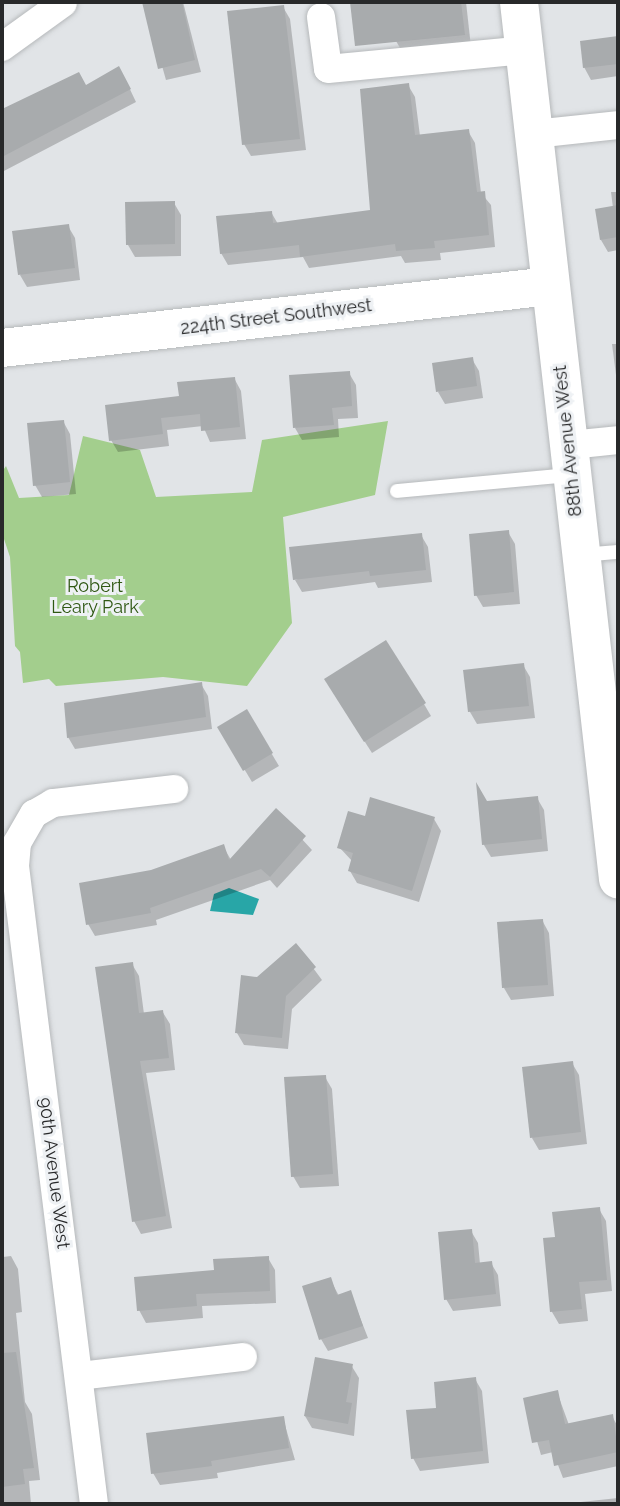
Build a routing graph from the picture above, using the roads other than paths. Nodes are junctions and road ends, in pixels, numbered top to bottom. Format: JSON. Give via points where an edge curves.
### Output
{"nodes":[{"id":1,"x":63,"y":2,"type":"edge"},
{"id":2,"x":519,"y":2,"type":"edge"},
{"id":3,"x":321,"y":17,"type":"dead end"},
{"id":4,"x":2,"y":47,"type":"edge"},
{"id":5,"x":524,"y":50,"type":"junction"},
{"id":6,"x":618,"y":125,"type":"edge"},
{"id":7,"x":534,"y":134,"type":"junction"},
{"id":8,"x":550,"y":286,"type":"junction"},
{"id":9,"x":2,"y":348,"type":"edge"},
{"id":10,"x":618,"y":440,"type":"edge"},
{"id":11,"x":571,"y":460,"type":"junction"},
{"id":12,"x":397,"y":492,"type":"dead end"},
{"id":13,"x":618,"y":552,"type":"edge"},
{"id":14,"x":581,"y":556,"type":"junction"},
{"id":15,"x":174,"y":789,"type":"dead end"},
{"id":16,"x":618,"y":879,"type":"edge"},
{"id":17,"x":243,"y":1357,"type":"dead end"},
{"id":18,"x":79,"y":1376,"type":"junction"},
{"id":19,"x":94,"y":1504,"type":"edge"}],
"edges":[{"from":1,"to":4,"type":"street"},
{"from":2,"to":5,"type":"street","name":"88th Avenue West"},
{"from":3,"to":5,"type":"street","via":[[328,69]]},
{"from":5,"to":7,"type":"street","name":"88th Avenue West"},
{"from":6,"to":7,"type":"street"},
{"from":7,"to":8,"type":"street","name":"88th Avenue West"},
{"from":8,"to":9,"type":"street","name":"224th Street Southwest"},
{"from":8,"to":11,"type":"street","name":"88th Avenue West"},
{"from":10,"to":11,"type":"street"},
{"from":11,"to":12,"type":"lane"},
{"from":11,"to":14,"type":"street","name":"88th Avenue West"},
{"from":13,"to":14,"type":"lane"},
{"from":14,"to":16,"type":"street","name":"88th Avenue West"},
{"from":15,"to":18,"type":"street","name":"90th Avenue West","via":[[52,803],[34,814],[17,843],[15,866]]},
{"from":17,"to":18,"type":"street"},
{"from":18,"to":19,"type":"street","name":"90th Avenue West"}]}
